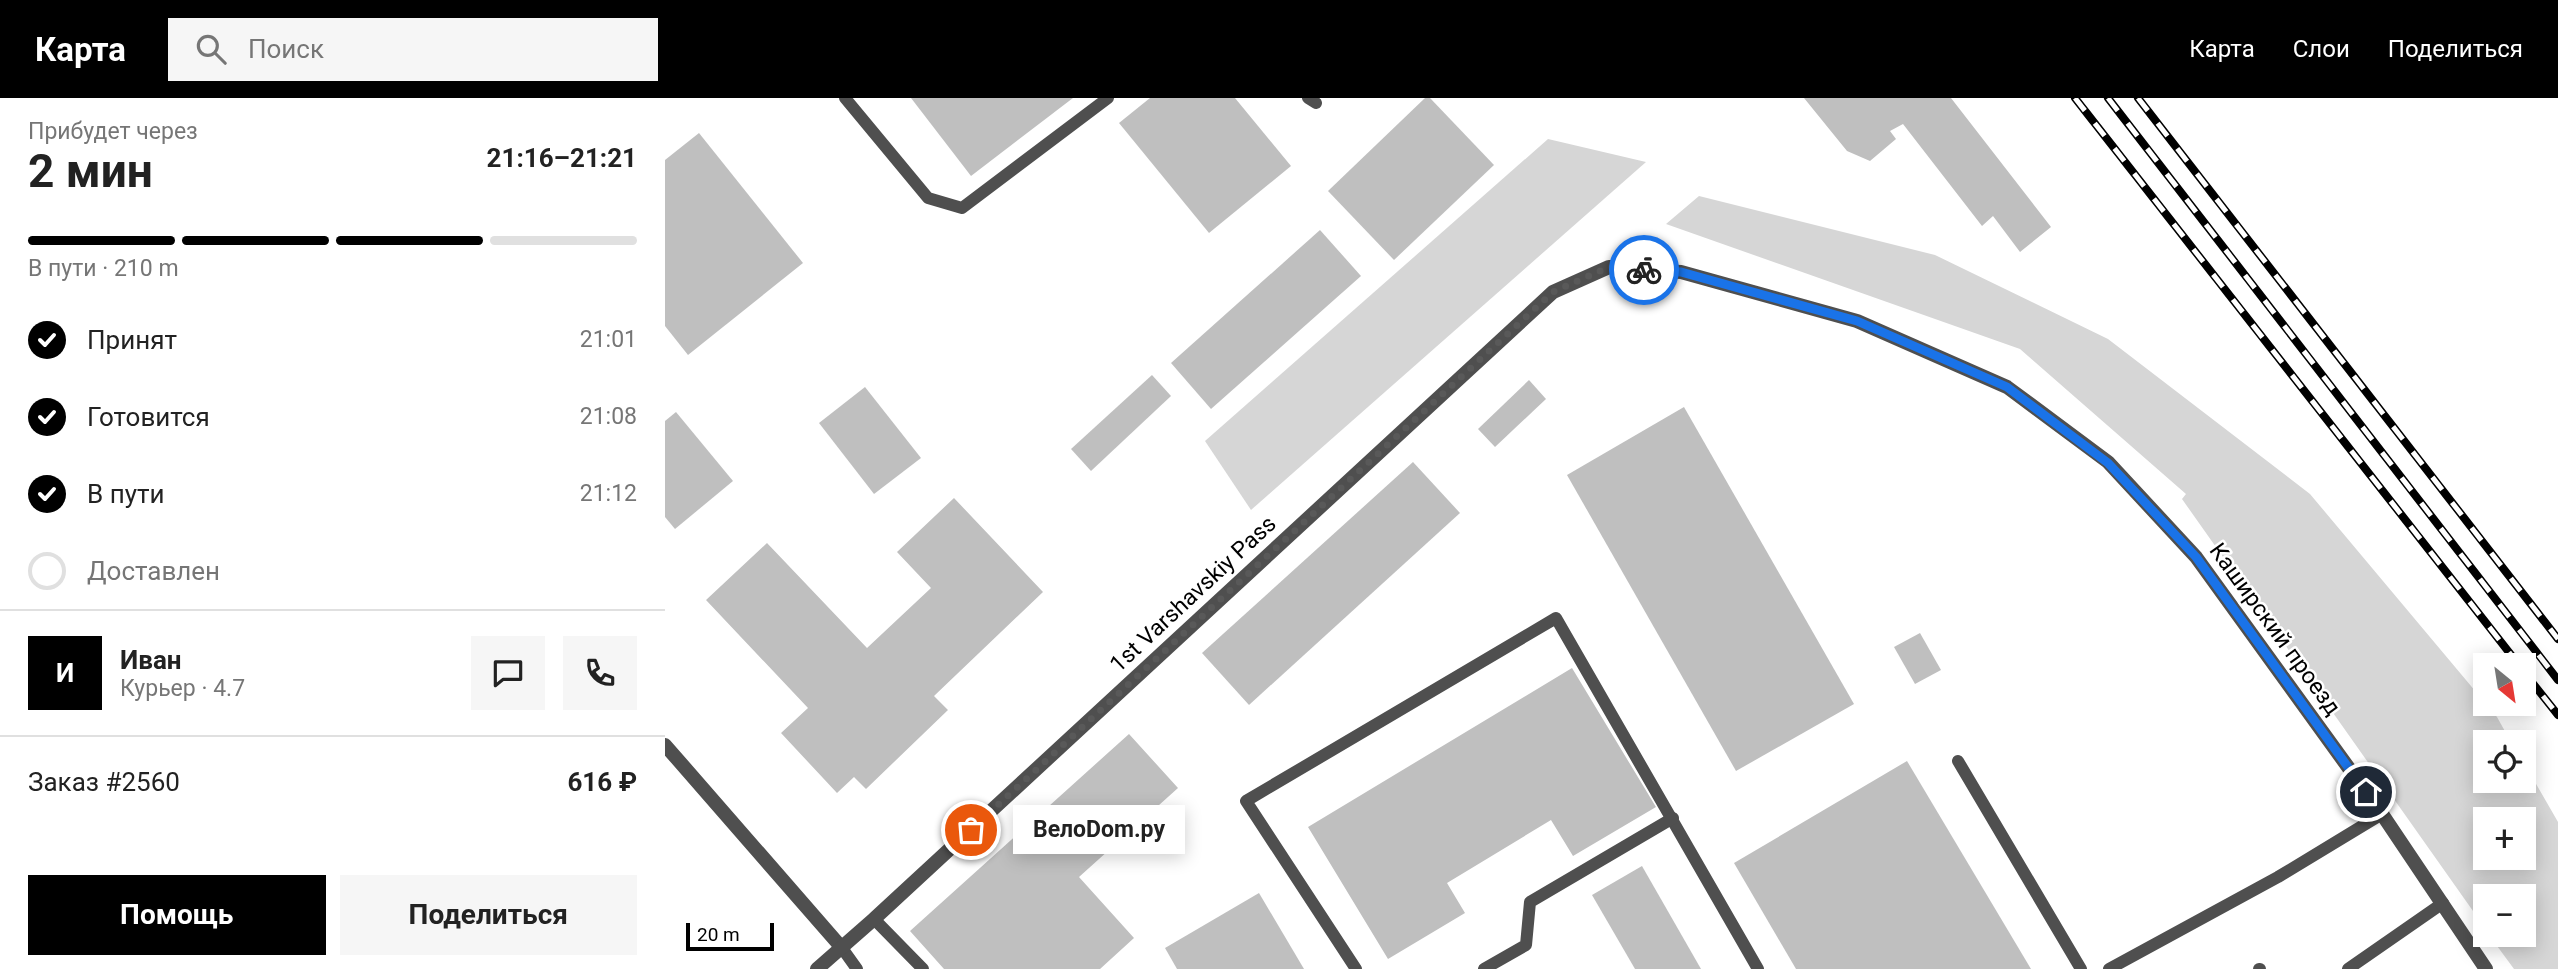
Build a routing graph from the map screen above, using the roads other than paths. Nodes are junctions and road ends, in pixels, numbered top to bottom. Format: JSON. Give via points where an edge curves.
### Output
{"nodes":[{"id":1,"x":845,"y":98,"type":"edge"},
{"id":2,"x":1108,"y":98,"type":"edge"},
{"id":3,"x":1609,"y":267,"type":"joint"},
{"id":4,"x":668,"y":754,"type":"edge"},
{"id":5,"x":1958,"y":761,"type":"dead end"},
{"id":6,"x":2382,"y":814,"type":"junction"},
{"id":7,"x":1673,"y":818,"type":"junction"},
{"id":8,"x":2443,"y":903,"type":"junction"},
{"id":9,"x":874,"y":919,"type":"junction"},
{"id":10,"x":842,"y":948,"type":"junction"},
{"id":11,"x":817,"y":969,"type":"edge"},
{"id":12,"x":857,"y":969,"type":"edge"},
{"id":13,"x":923,"y":969,"type":"edge"},
{"id":14,"x":1356,"y":969,"type":"edge"},
{"id":15,"x":1484,"y":969,"type":"edge"},
{"id":16,"x":1758,"y":969,"type":"edge"},
{"id":17,"x":2081,"y":969,"type":"edge"},
{"id":18,"x":2109,"y":969,"type":"edge"},
{"id":19,"x":2348,"y":969,"type":"edge"},
{"id":20,"x":2486,"y":969,"type":"edge"}],
"edges":[{"from":1,"to":2,"type":"lane","via":[[928,198],[962,208]]},
{"from":3,"to":6,"type":"street","name":"Каширский проезд","via":[[1681,272],[1857,321],[2007,387],[2108,463],[2196,557]]},
{"from":3,"to":9,"type":"street","name":"1st Varshavskiy Pass","via":[[1553,292]]},
{"from":4,"to":10,"type":"street"},
{"from":5,"to":17,"type":"lane"},
{"from":6,"to":8,"type":"street","name":"Каширский проезд"},
{"from":6,"to":18,"type":"lane","via":[[2279,877]]},
{"from":7,"to":14,"type":"lane","via":[[1556,618],[1246,801]]},
{"from":7,"to":15,"type":"lane","via":[[1530,902],[1526,945]]},
{"from":7,"to":16,"type":"lane"},
{"from":8,"to":19,"type":"lane"},
{"from":8,"to":20,"type":"street","name":"Каширский проезд"},
{"from":9,"to":10,"type":"street","name":"1st Varshavskiy Pass"},
{"from":9,"to":13,"type":"lane"},
{"from":10,"to":11,"type":"street","name":"1st Varshavskiy Pass"},
{"from":10,"to":12,"type":"lane"}]}
